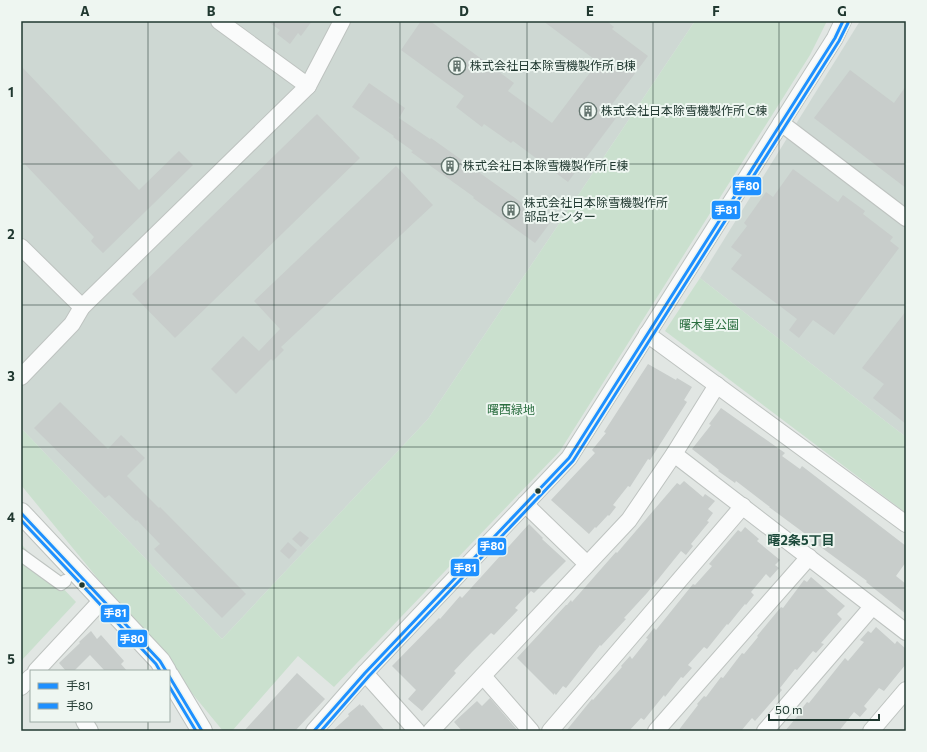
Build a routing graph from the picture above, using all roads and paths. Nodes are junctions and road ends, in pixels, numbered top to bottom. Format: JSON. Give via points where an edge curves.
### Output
{"nodes":[{"id":1,"x":219,"y":21,"type":"edge"},
{"id":2,"x":342,"y":21,"type":"edge"},
{"id":3,"x":844,"y":21,"type":"edge"},
{"id":4,"x":308,"y":86,"type":"junction"},
{"id":5,"x":781,"y":123,"type":"junction"},
{"id":6,"x":906,"y":218,"type":"edge"},
{"id":7,"x":21,"y":247,"type":"edge"},
{"id":8,"x":82,"y":307,"type":"junction"},
{"id":9,"x":647,"y":334,"type":"junction"},
{"id":10,"x":21,"y":378,"type":"edge"},
{"id":11,"x":717,"y":385,"type":"junction"},
{"id":12,"x":674,"y":454,"type":"junction"},
{"id":13,"x":525,"y":504,"type":"junction"},
{"id":14,"x":743,"y":506,"type":"junction"},
{"id":15,"x":21,"y":513,"type":"edge"},
{"id":16,"x":906,"y":524,"type":"edge"},
{"id":17,"x":21,"y":555,"type":"edge"},
{"id":18,"x":809,"y":557,"type":"junction"},
{"id":19,"x":588,"y":564,"type":"junction"},
{"id":20,"x":65,"y":581,"type":"dead end"},
{"id":21,"x":102,"y":600,"type":"junction"},
{"id":22,"x":872,"y":607,"type":"junction"},
{"id":23,"x":906,"y":632,"type":"edge"},
{"id":24,"x":38,"y":670,"type":"edge"},
{"id":25,"x":165,"y":670,"type":"edge"},
{"id":26,"x":365,"y":673,"type":"junction"},
{"id":27,"x":483,"y":676,"type":"junction"},
{"id":28,"x":30,"y":678,"type":"edge"},
{"id":29,"x":170,"y":678,"type":"edge"},
{"id":30,"x":21,"y":687,"type":"edge"},
{"id":31,"x":906,"y":690,"type":"edge"},
{"id":32,"x":202,"y":731,"type":"edge"},
{"id":33,"x":314,"y":731,"type":"edge"},
{"id":34,"x":417,"y":731,"type":"edge"},
{"id":35,"x":431,"y":731,"type":"edge"},
{"id":36,"x":531,"y":731,"type":"edge"},
{"id":37,"x":550,"y":731,"type":"edge"},
{"id":38,"x":656,"y":731,"type":"edge"},
{"id":39,"x":765,"y":731,"type":"edge"},
{"id":40,"x":871,"y":731,"type":"edge"}],
"edges":[{"from":1,"to":4,"type":"street"},
{"from":2,"to":4,"type":"street"},
{"from":3,"to":5,"type":"street"},
{"from":4,"to":8,"type":"street"},
{"from":5,"to":6,"type":"street"},
{"from":5,"to":9,"type":"street"},
{"from":7,"to":8,"type":"street"},
{"from":8,"to":10,"type":"street","via":[[72,324]]},
{"from":9,"to":11,"type":"street"},
{"from":9,"to":13,"type":"street","via":[[569,458]]},
{"from":11,"to":12,"type":"street"},
{"from":11,"to":16,"type":"street"},
{"from":12,"to":14,"type":"street"},
{"from":12,"to":19,"type":"street","via":[[629,520]]},
{"from":13,"to":19,"type":"street"},
{"from":13,"to":26,"type":"street"},
{"from":14,"to":18,"type":"street"},
{"from":14,"to":37,"type":"street"},
{"from":15,"to":21,"type":"street"},
{"from":17,"to":20,"type":"street","via":[[61,584]]},
{"from":18,"to":22,"type":"street"},
{"from":18,"to":38,"type":"street"},
{"from":19,"to":27,"type":"street"},
{"from":21,"to":24,"type":"street"},
{"from":21,"to":25,"type":"street","via":[[160,661]]},
{"from":22,"to":23,"type":"street"},
{"from":22,"to":39,"type":"street"},
{"from":26,"to":33,"type":"street"},
{"from":26,"to":34,"type":"street"},
{"from":27,"to":35,"type":"street"},
{"from":27,"to":36,"type":"street"},
{"from":28,"to":30,"type":"street"},
{"from":29,"to":32,"type":"street"},
{"from":31,"to":40,"type":"street"}]}
